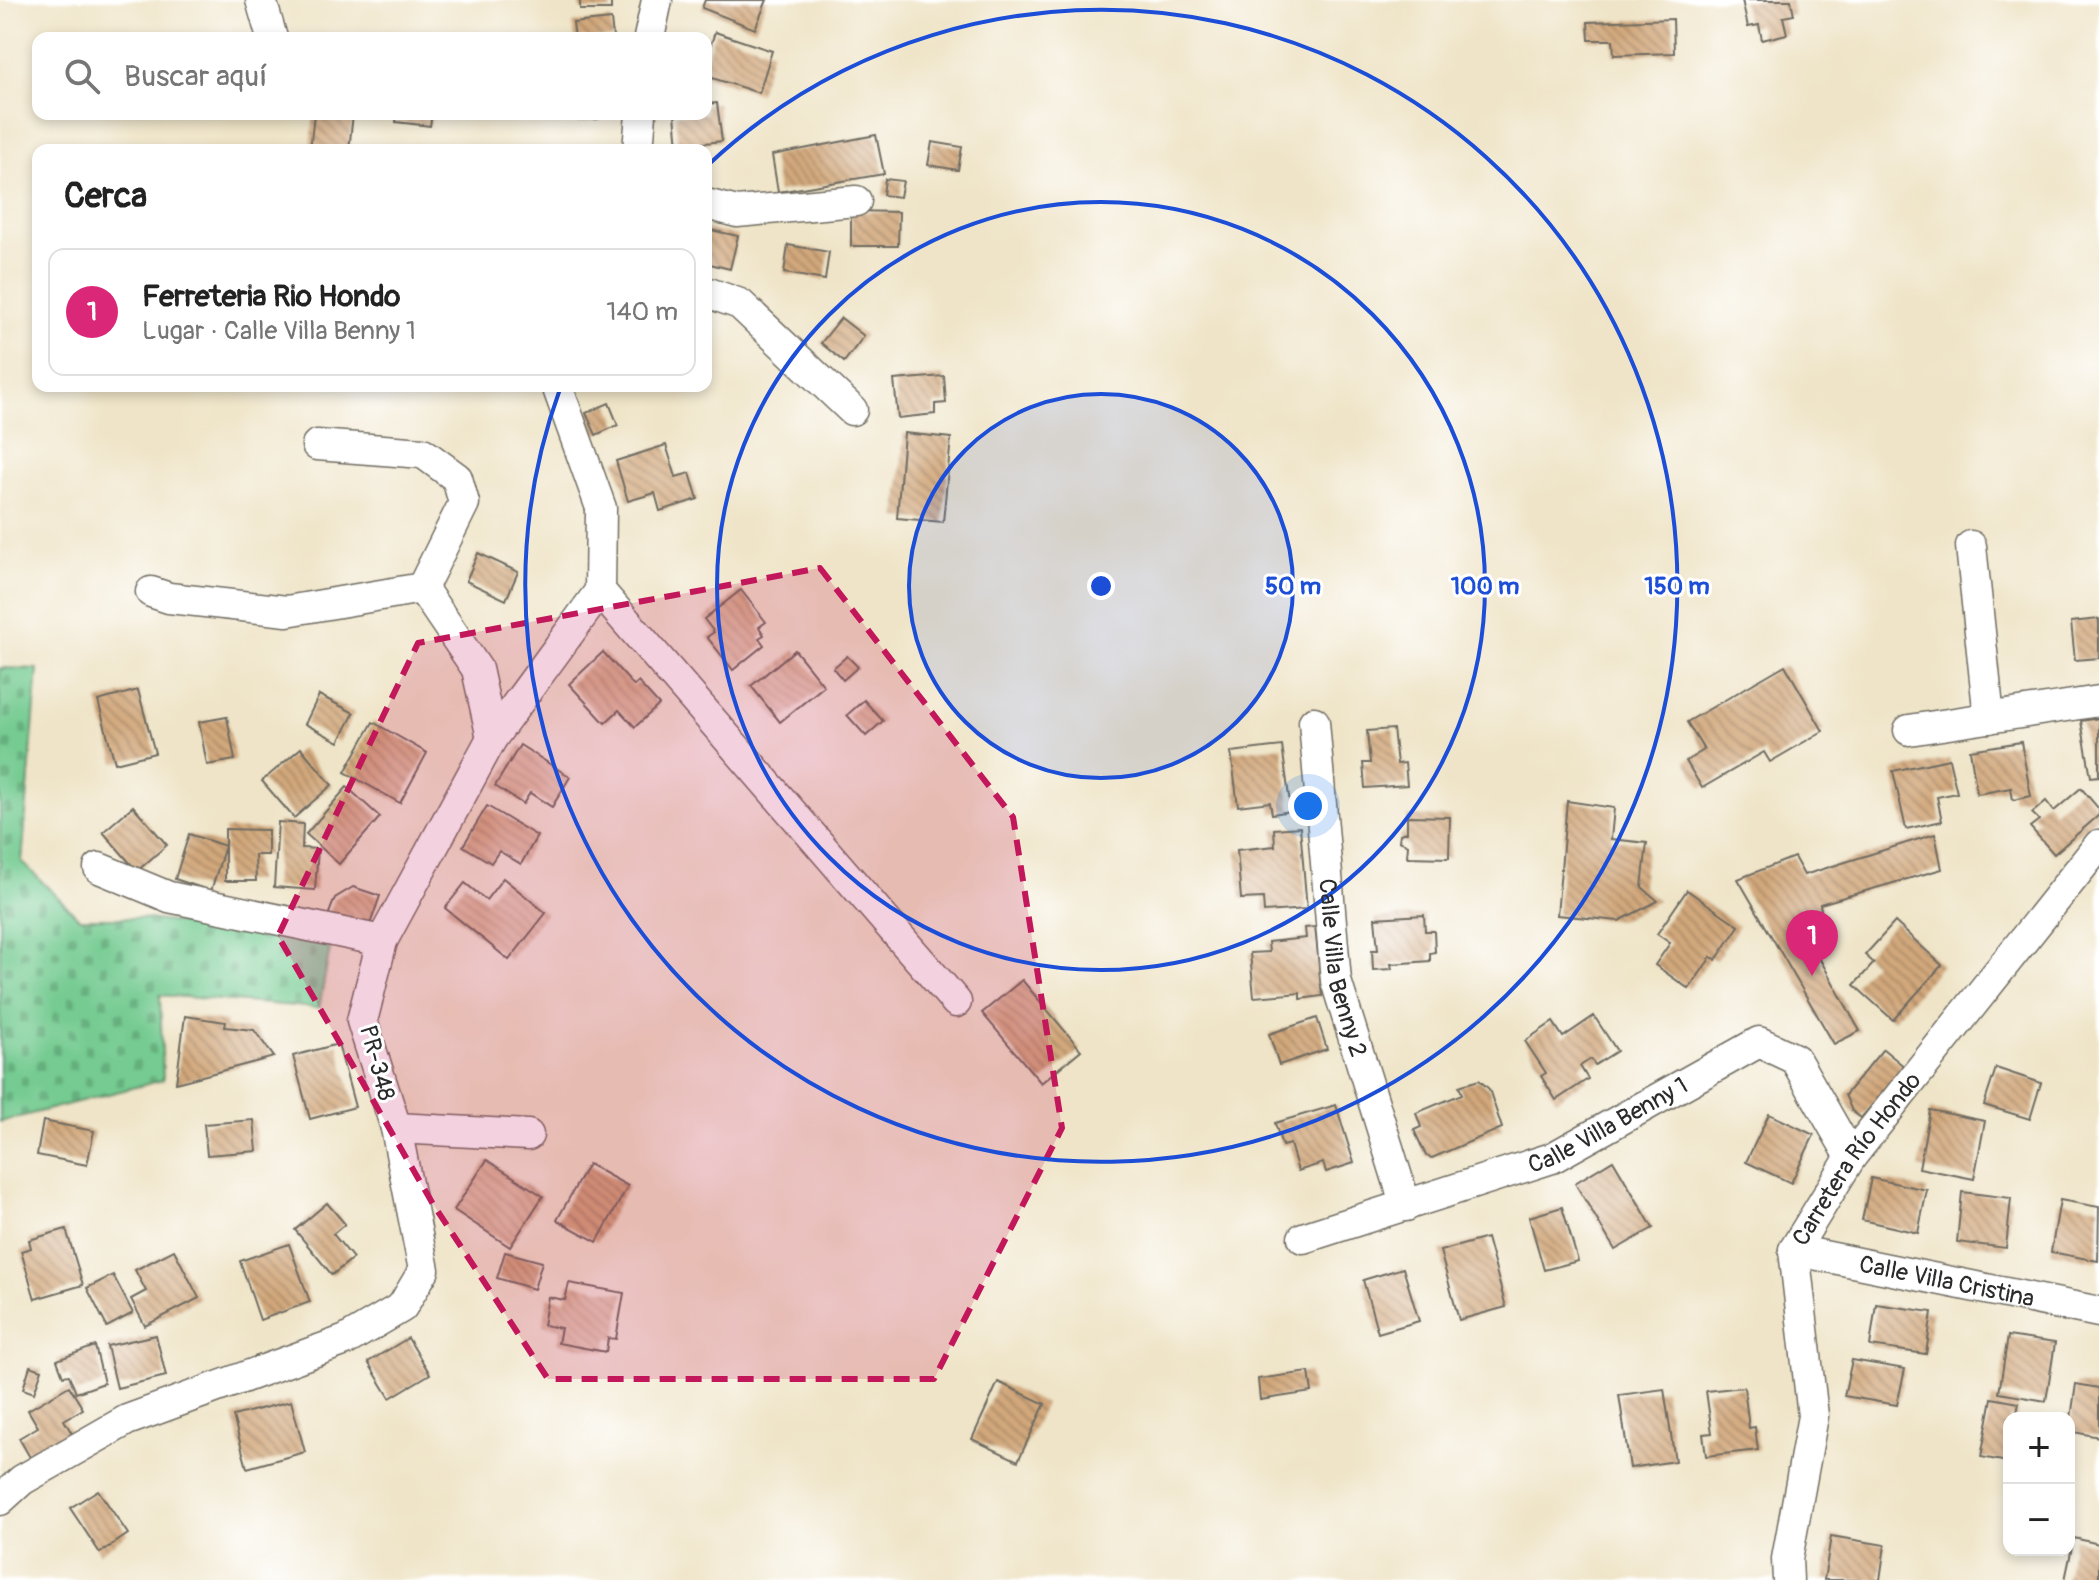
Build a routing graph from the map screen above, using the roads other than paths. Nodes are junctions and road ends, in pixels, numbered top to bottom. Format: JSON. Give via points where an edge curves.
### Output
{"nodes":[{"id":1,"x":261,"y":0,"type":"edge"},
{"id":2,"x":657,"y":0,"type":"edge"},
{"id":3,"x":270,"y":32,"type":"edge"},
{"id":4,"x":650,"y":32,"type":"edge"},
{"id":5,"x":640,"y":120,"type":"edge"},
{"id":6,"x":638,"y":144,"type":"edge"},
{"id":7,"x":856,"y":201,"type":"dead end"},
{"id":8,"x":712,"y":206,"type":"edge"},
{"id":9,"x":712,"y":294,"type":"edge"},
{"id":10,"x":559,"y":392,"type":"edge"},
{"id":11,"x":852,"y":410,"type":"dead end"},
{"id":12,"x":317,"y":445,"type":"dead end"},
{"id":13,"x":1971,"y":546,"type":"dead end"},
{"id":14,"x":422,"y":588,"type":"junction"},
{"id":15,"x":600,"y":591,"type":"junction"},
{"id":16,"x":151,"y":592,"type":"dead end"},
{"id":17,"x":2099,"y":701,"type":"edge"},
{"id":18,"x":1989,"y":718,"type":"junction"},
{"id":19,"x":1314,"y":722,"type":"dead end"},
{"id":20,"x":1909,"y":730,"type":"dead end"},
{"id":21,"x":492,"y":738,"type":"junction"},
{"id":22,"x":2099,"y":845,"type":"edge"},
{"id":23,"x":99,"y":868,"type":"dead end"},
{"id":24,"x":382,"y":941,"type":"junction"},
{"id":25,"x":956,"y":1002,"type":"dead end"},
{"id":26,"x":396,"y":1128,"type":"junction"},
{"id":27,"x":528,"y":1135,"type":"dead end"},
{"id":28,"x":1851,"y":1157,"type":"junction"},
{"id":29,"x":1406,"y":1206,"type":"junction"},
{"id":30,"x":1303,"y":1238,"type":"dead end"},
{"id":31,"x":1794,"y":1250,"type":"junction"},
{"id":32,"x":2099,"y":1312,"type":"edge"},
{"id":33,"x":0,"y":1500,"type":"edge"},
{"id":34,"x":1788,"y":1580,"type":"edge"}],
"edges":[{"from":1,"to":3,"type":"street"},
{"from":2,"to":4,"type":"street"},
{"from":5,"to":6,"type":"street"},
{"from":7,"to":8,"type":"street","via":[[737,212]]},
{"from":9,"to":11,"type":"street","via":[[740,304]]},
{"from":10,"to":15,"type":"street","via":[[601,508]]},
{"from":12,"to":14,"type":"street","via":[[423,453],[457,478],[464,503]]},
{"from":13,"to":18,"type":"street"},
{"from":14,"to":16,"type":"street","via":[[287,611]]},
{"from":14,"to":21,"type":"street","via":[[477,669]]},
{"from":15,"to":21,"type":"street","name":"PR-348","number":"PR-348"},
{"from":15,"to":25,"type":"street"},
{"from":17,"to":18,"type":"street"},
{"from":18,"to":20,"type":"street"},
{"from":19,"to":29,"type":"street","name":"Calle Villa Benny 2","via":[[1336,981]]},
{"from":21,"to":24,"type":"street","name":"PR-348","number":"PR-348"},
{"from":22,"to":28,"type":"street","name":"Carretera Río Hondo"},
{"from":23,"to":24,"type":"street","via":[[169,897]]},
{"from":24,"to":26,"type":"street","name":"PR-348","number":"PR-348","via":[[362,1021]]},
{"from":26,"to":27,"type":"street"},
{"from":26,"to":33,"type":"street","name":"PR-348","number":"PR-348","via":[[424,1270],[402,1307],[346,1340],[127,1420],[22,1480]]},
{"from":28,"to":29,"type":"street","name":"Calle Villa Benny 1","via":[[1795,1059],[1759,1042],[1552,1158]]},
{"from":28,"to":31,"type":"street","name":"Carretera Río Hondo"},
{"from":29,"to":30,"type":"street","name":"Calle Villa Benny 1"},
{"from":31,"to":32,"type":"street","name":"Calle Villa Cristina"},
{"from":31,"to":34,"type":"street","name":"Carretera Río Hondo","via":[[1813,1416],[1787,1559]]}]}
